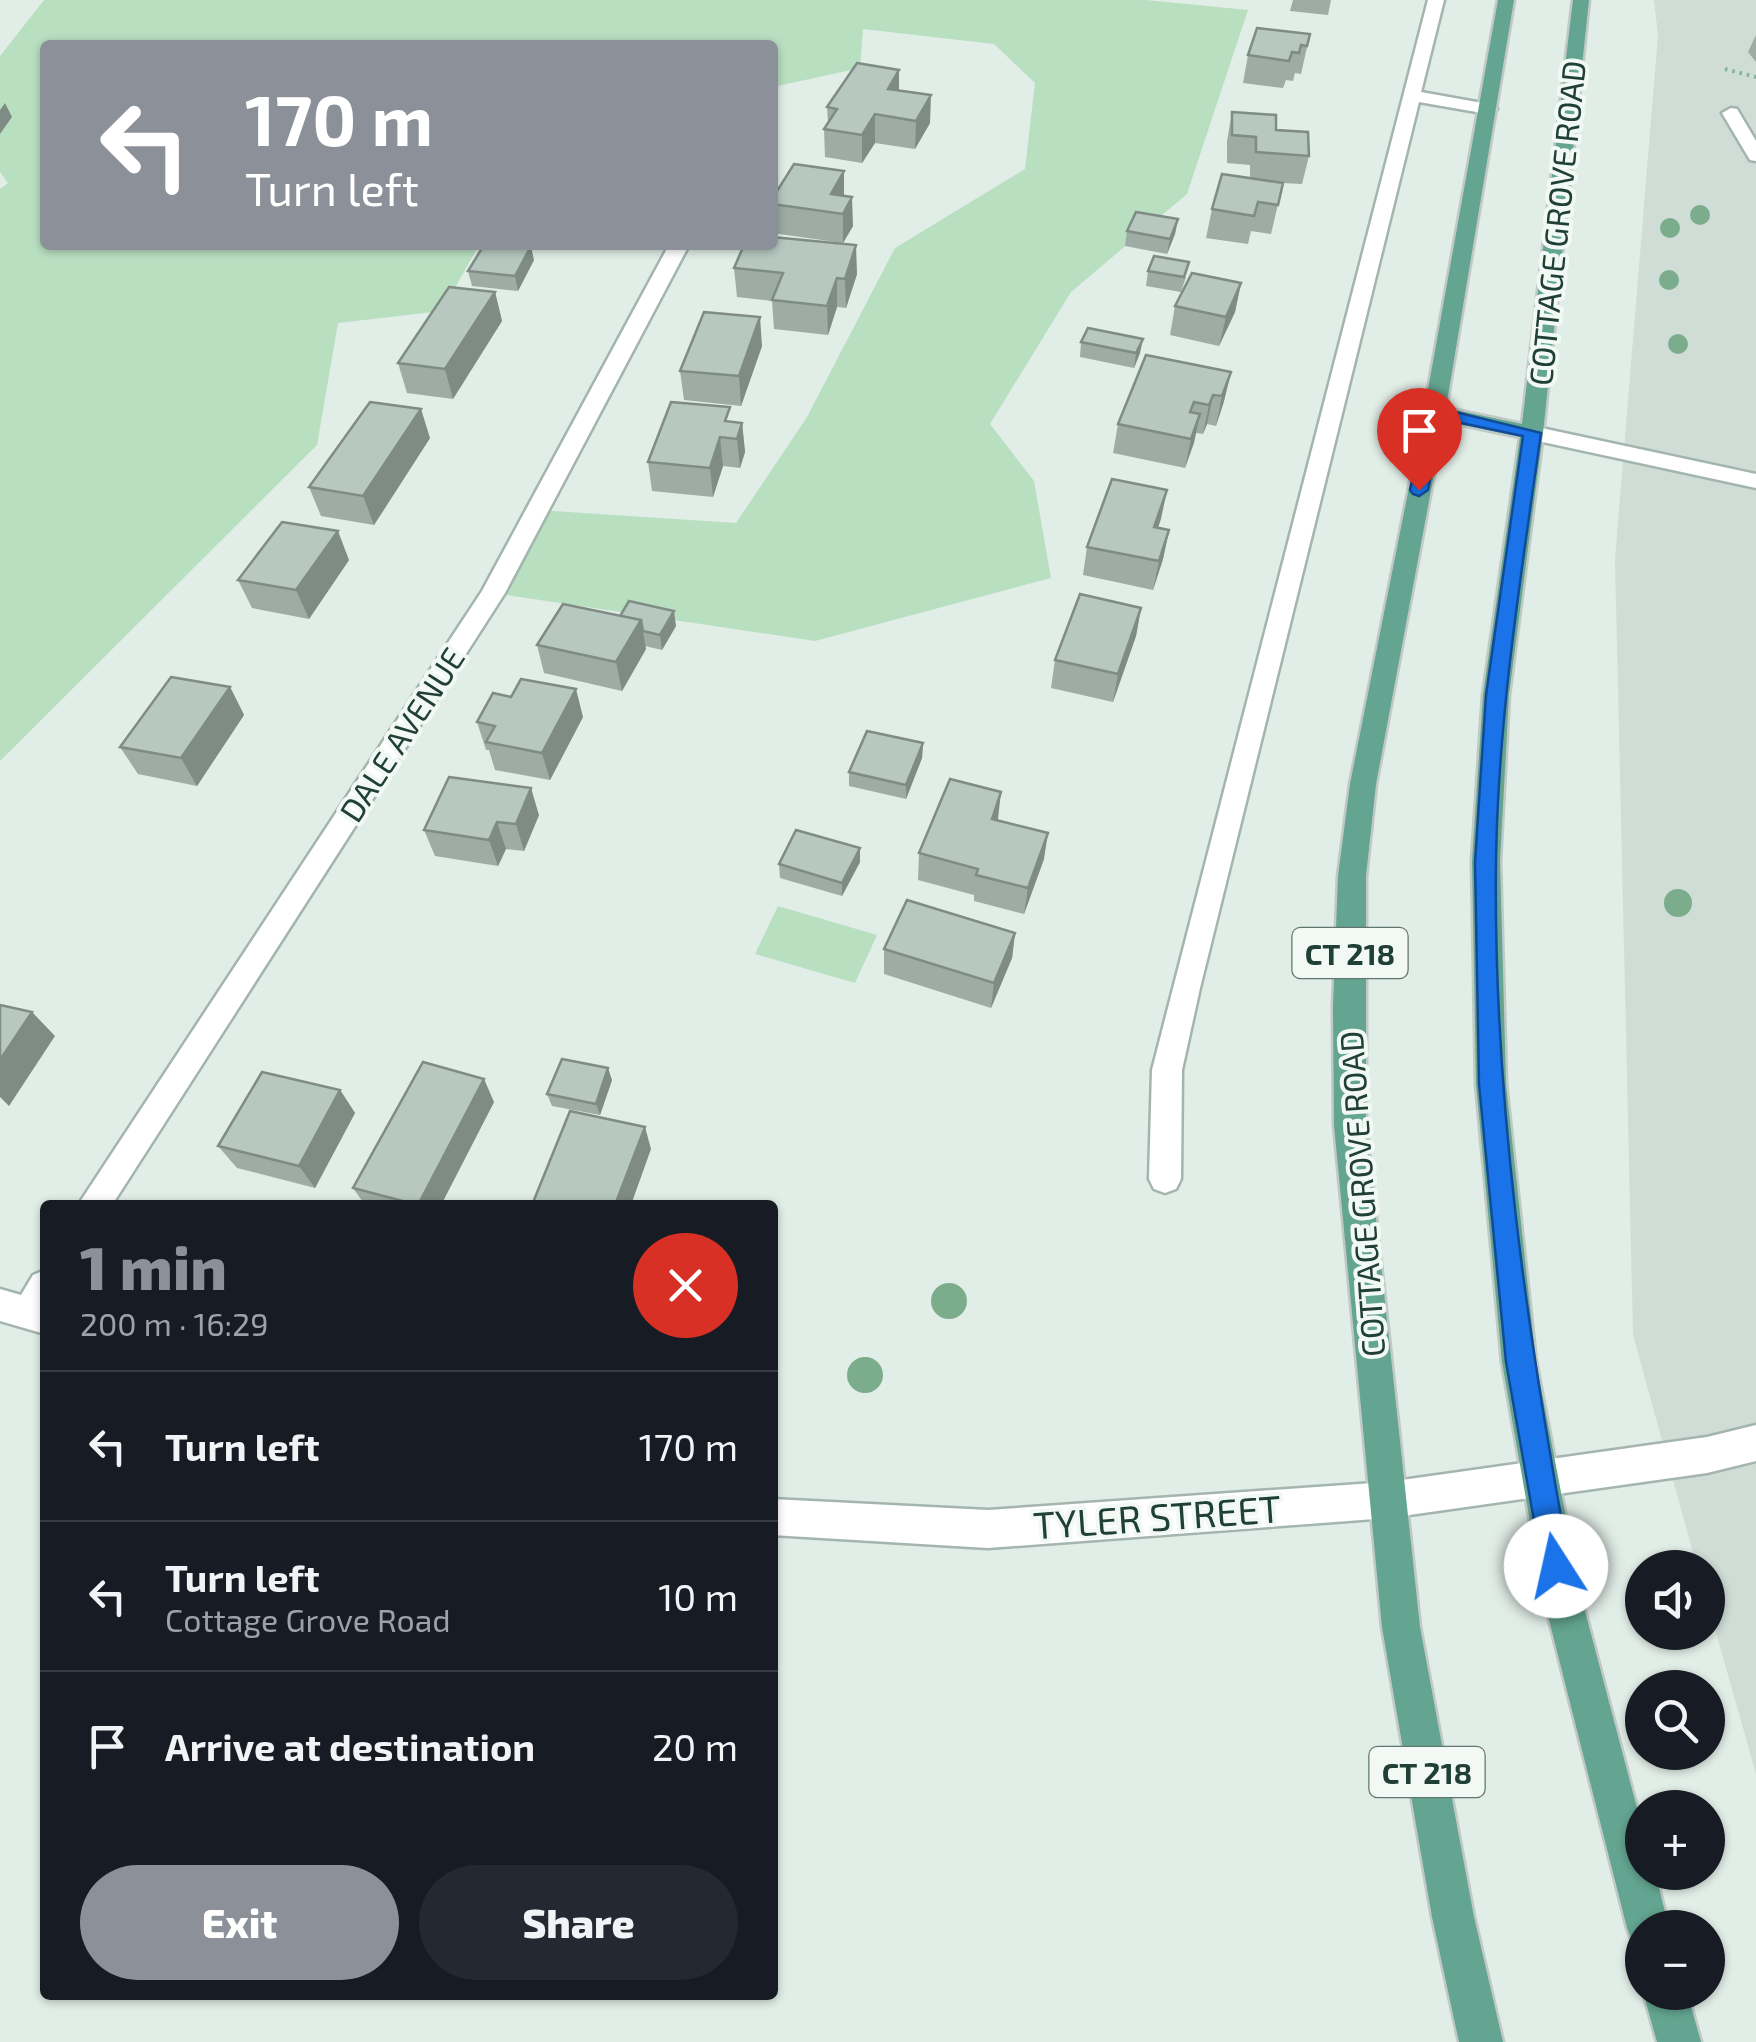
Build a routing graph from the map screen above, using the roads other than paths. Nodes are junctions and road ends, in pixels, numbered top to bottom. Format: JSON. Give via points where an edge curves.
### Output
{"nodes":[{"id":1,"x":1436,"y":0,"type":"edge"},
{"id":2,"x":1506,"y":0,"type":"edge"},
{"id":3,"x":1581,"y":0,"type":"edge"},
{"id":4,"x":1412,"y":96,"type":"junction"},
{"id":5,"x":1488,"y":109,"type":"junction"},
{"id":6,"x":1756,"y":135,"type":"edge"},
{"id":7,"x":1756,"y":156,"type":"edge"},
{"id":8,"x":676,"y":250,"type":"edge"},
{"id":9,"x":1435,"y":412,"type":"junction"},
{"id":10,"x":1532,"y":433,"type":"junction"},
{"id":11,"x":1756,"y":481,"type":"edge"},
{"id":12,"x":1165,"y":1179,"type":"dead end"},
{"id":13,"x":97,"y":1200,"type":"edge"},
{"id":14,"x":1756,"y":1443,"type":"edge"},
{"id":15,"x":1540,"y":1476,"type":"junction"},
{"id":16,"x":1388,"y":1500,"type":"junction"},
{"id":17,"x":778,"y":1518,"type":"edge"},
{"id":18,"x":1643,"y":1910,"type":"edge"},
{"id":19,"x":1671,"y":2010,"type":"edge"},
{"id":20,"x":1481,"y":2042,"type":"edge"},
{"id":21,"x":1679,"y":2042,"type":"edge"}],
"edges":[{"from":1,"to":4,"type":"street"},
{"from":2,"to":5,"type":"main road","name":"COTTAGE GROVE ROAD","number":"CT 218"},
{"from":3,"to":10,"type":"main road","name":"COTTAGE GROVE ROAD"},
{"from":4,"to":5,"type":"street"},
{"from":4,"to":12,"type":"street","via":[[1167,1070]]},
{"from":5,"to":9,"type":"main road","name":"COTTAGE GROVE ROAD","number":"CT 218"},
{"from":6,"to":7,"type":"street","via":[[1731,113]]},
{"from":8,"to":13,"type":"street","name":"DALE AVENUE","via":[[492,594]]},
{"from":9,"to":10,"type":"main road"},
{"from":9,"to":16,"type":"main road","name":"COTTAGE GROVE ROAD","number":"CT 218","via":[[1363,784],[1352,876],[1350,1125]]},
{"from":10,"to":11,"type":"street"},
{"from":10,"to":15,"type":"main road","name":"COTTAGE GROVE ROAD","via":[[1496,695],[1486,862],[1491,1084],[1519,1362]]},
{"from":14,"to":15,"type":"street","name":"TYLER STREET"},
{"from":15,"to":16,"type":"street","name":"TYLER STREET"},
{"from":15,"to":18,"type":"main road","name":"COTTAGE GROVE ROAD","via":[[1580,1674]]},
{"from":16,"to":17,"type":"street","name":"TYLER STREET","via":[[988,1529]]},
{"from":16,"to":20,"type":"main road","name":"COTTAGE GROVE ROAD","number":"CT 218","via":[[1401,1627]]},
{"from":19,"to":21,"type":"main road"}]}
